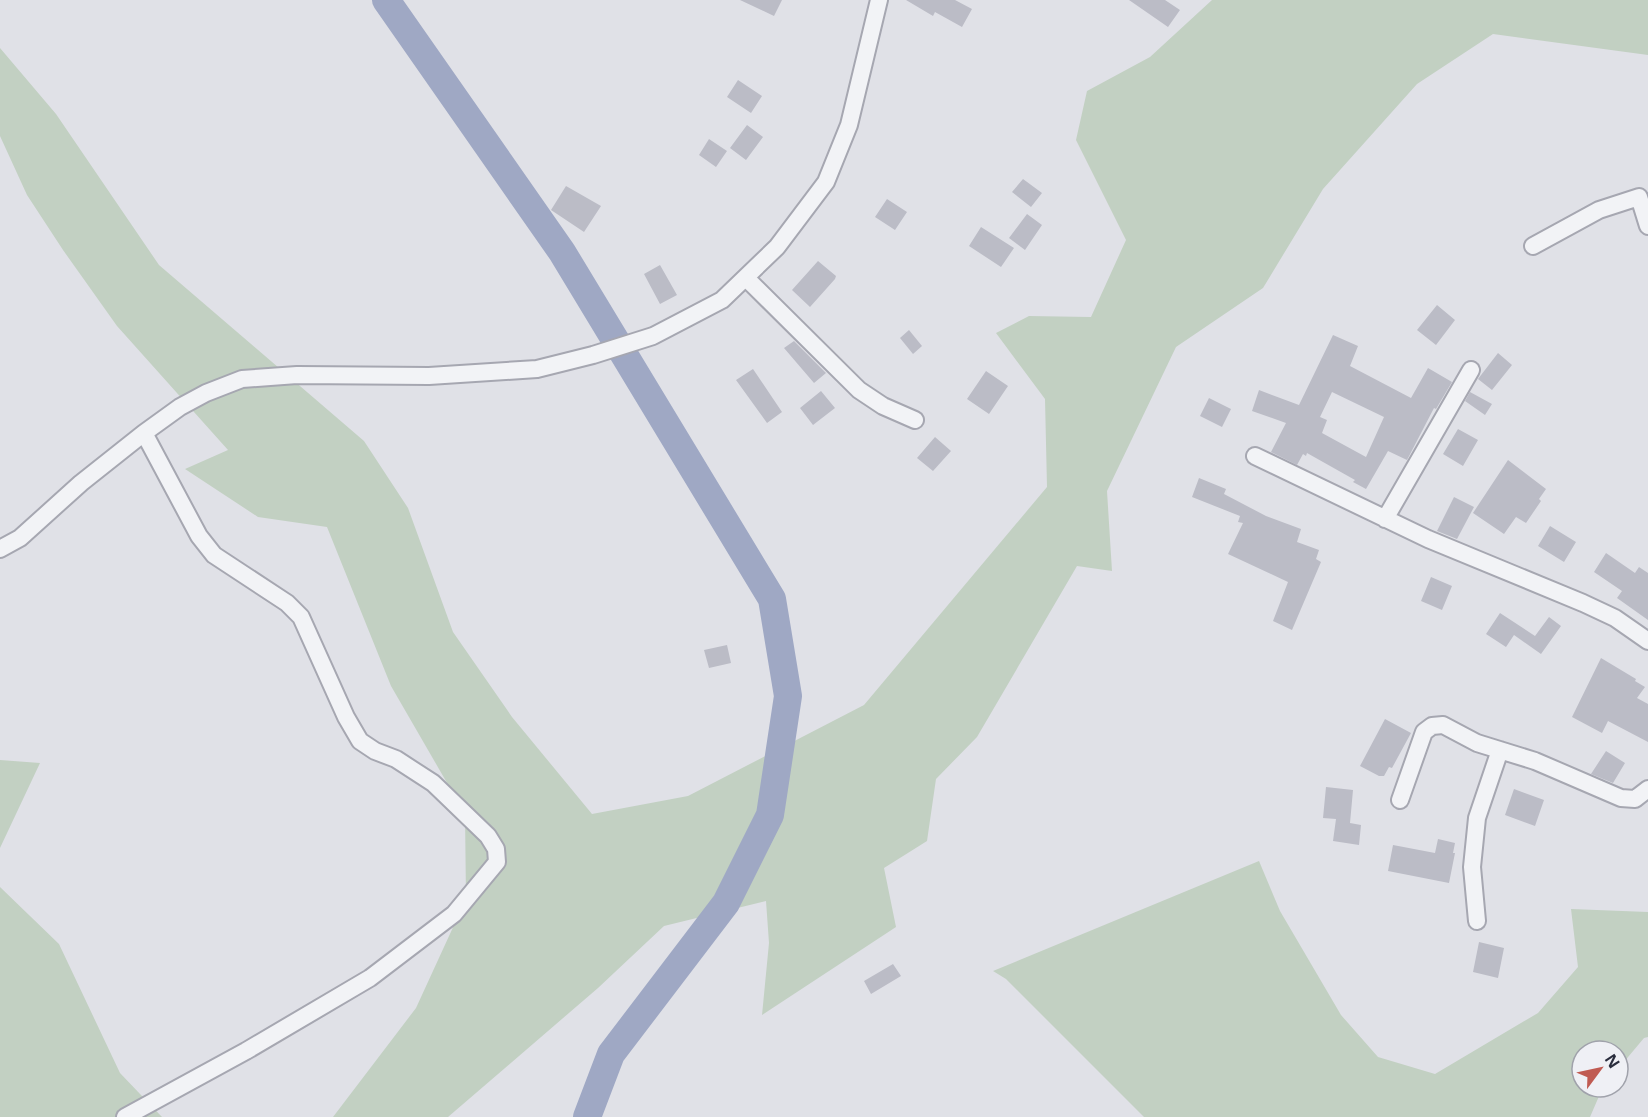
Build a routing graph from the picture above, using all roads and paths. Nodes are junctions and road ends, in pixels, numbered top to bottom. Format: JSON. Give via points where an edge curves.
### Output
{"nodes":[{"id":1,"x":879,"y":0,"type":"edge"},
{"id":2,"x":1648,"y":226,"type":"edge"},
{"id":3,"x":1533,"y":246,"type":"dead end"},
{"id":4,"x":746,"y":278,"type":"junction"},
{"id":5,"x":1471,"y":370,"type":"dead end"},
{"id":6,"x":915,"y":420,"type":"dead end"},
{"id":7,"x":144,"y":433,"type":"junction"},
{"id":8,"x":1255,"y":456,"type":"dead end"},
{"id":9,"x":1386,"y":519,"type":"junction"},
{"id":10,"x":0,"y":549,"type":"edge"},
{"id":11,"x":1648,"y":641,"type":"edge"},
{"id":12,"x":1500,"y":750,"type":"junction"},
{"id":13,"x":1648,"y":789,"type":"edge"},
{"id":14,"x":1400,"y":800,"type":"dead end"},
{"id":15,"x":1477,"y":921,"type":"dead end"},
{"id":16,"x":125,"y":1117,"type":"edge"}],
"edges":[{"from":1,"to":4,"type":"street","via":[[849,125],[826,182],[777,247]]},
{"from":2,"to":3,"type":"street","via":[[1639,197],[1599,210]]},
{"from":4,"to":6,"type":"street","via":[[859,390]]},
{"from":4,"to":7,"type":"street","via":[[722,300],[653,336],[594,355],[537,369],[429,376],[297,375],[242,379],[180,407]]},
{"from":5,"to":9,"type":"street"},
{"from":7,"to":10,"type":"street","via":[[20,538]]},
{"from":7,"to":16,"type":"street","via":[[199,536],[214,555],[287,603],[301,617],[360,741],[433,783],[489,837],[496,849],[497,862],[454,914],[370,978]]},
{"from":8,"to":9,"type":"street"},
{"from":9,"to":11,"type":"street","via":[[1583,603],[1615,618]]},
{"from":12,"to":13,"type":"street","via":[[1621,798],[1635,799]]},
{"from":12,"to":14,"type":"street","via":[[1443,725],[1432,726],[1424,732]]},
{"from":12,"to":15,"type":"street","via":[[1477,818],[1472,867]]}]}
